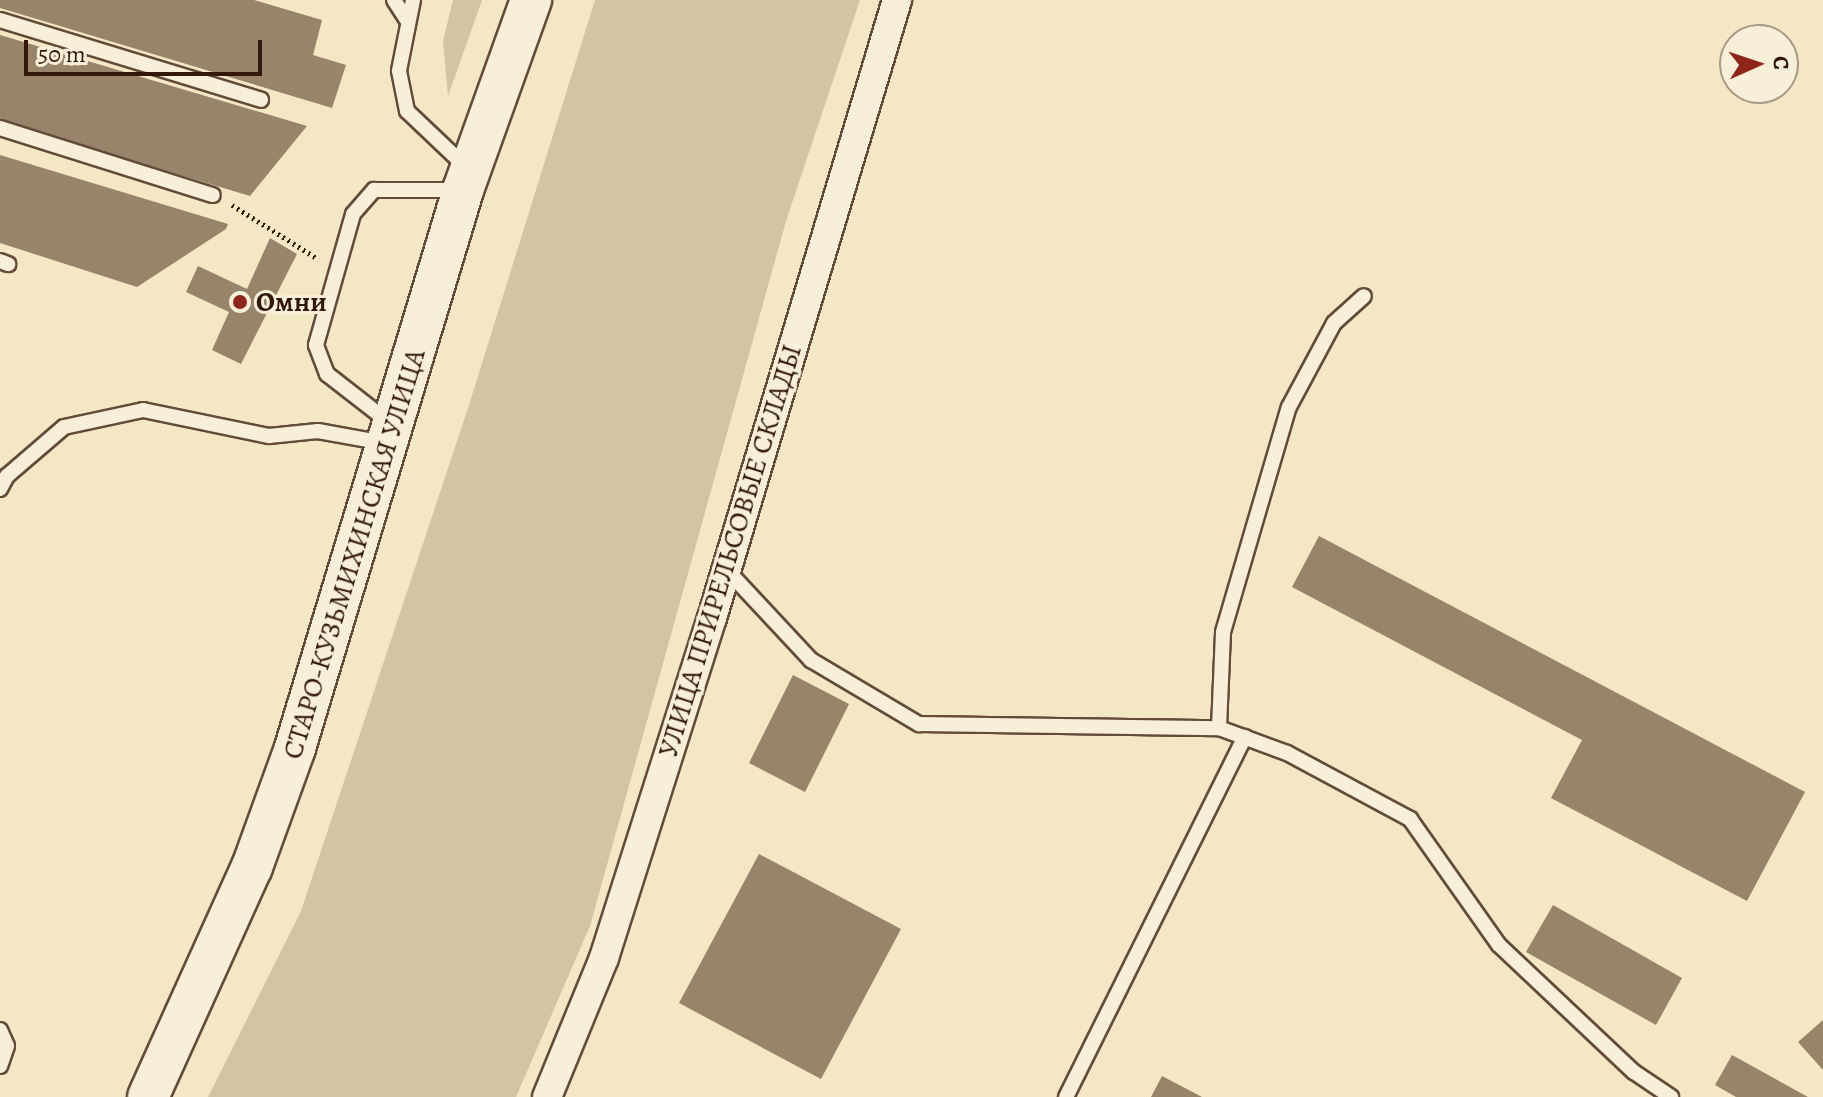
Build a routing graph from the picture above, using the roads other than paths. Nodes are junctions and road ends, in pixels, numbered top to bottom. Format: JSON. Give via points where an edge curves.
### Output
{"nodes":[{"id":1,"x":394,"y":0,"type":"edge"},
{"id":2,"x":413,"y":0,"type":"edge"},
{"id":3,"x":531,"y":0,"type":"edge"},
{"id":4,"x":897,"y":0,"type":"edge"},
{"id":5,"x":0,"y":20,"type":"edge"},
{"id":6,"x":407,"y":20,"type":"junction"},
{"id":7,"x":261,"y":100,"type":"dead end"},
{"id":8,"x":0,"y":128,"type":"edge"},
{"id":9,"x":467,"y":180,"type":"junction"},
{"id":10,"x":213,"y":195,"type":"road end"},
{"id":11,"x":1364,"y":296,"type":"dead end"},
{"id":12,"x":392,"y":435,"type":"junction"},
{"id":13,"x":0,"y":489,"type":"edge"},
{"id":14,"x":726,"y":569,"type":"junction"},
{"id":15,"x":1219,"y":728,"type":"junction"},
{"id":16,"x":1245,"y":737,"type":"junction"},
{"id":17,"x":0,"y":1030,"type":"edge"},
{"id":18,"x":0,"y":1066,"type":"edge"},
{"id":19,"x":148,"y":1097,"type":"edge"},
{"id":20,"x":547,"y":1097,"type":"edge"},
{"id":21,"x":1066,"y":1097,"type":"edge"},
{"id":22,"x":1671,"y":1097,"type":"edge"}],
"edges":[{"from":1,"to":6,"type":"lane"},
{"from":2,"to":6,"type":"lane"},
{"from":3,"to":9,"type":"main road","name":"СТАРО-КУЗЬМИХИНСКАЯ УЛИЦА"},
{"from":4,"to":14,"type":"street","name":"УЛИЦА ПРИРЕЛЬСОВЫЕ СКЛАДЫ"},
{"from":5,"to":7,"type":"lane"},
{"from":6,"to":9,"type":"lane","via":[[399,71],[407,111]]},
{"from":8,"to":10,"type":"lane"},
{"from":9,"to":12,"type":"main road","name":"СТАРО-КУЗЬМИХИНСКАЯ УЛИЦА"},
{"from":9,"to":12,"type":"lane","via":[[374,190],[353,214],[316,345],[327,374]]},
{"from":11,"to":15,"type":"lane","via":[[1334,323],[1284,421],[1223,632]]},
{"from":12,"to":13,"type":"lane","via":[[318,431],[269,436],[143,410],[64,427],[7,476]]},
{"from":12,"to":19,"type":"main road","name":"СТАРО-КУЗЬМИХИНСКАЯ УЛИЦА","via":[[295,748],[252,867]]},
{"from":14,"to":15,"type":"lane","via":[[811,660],[919,724]]},
{"from":14,"to":20,"type":"street","name":"УЛИЦА ПРИРЕЛЬСОВЫЕ СКЛАДЫ","via":[[604,958]]},
{"from":15,"to":16,"type":"lane"},
{"from":16,"to":21,"type":"lane"},
{"from":16,"to":22,"type":"lane","via":[[1287,753],[1410,819],[1499,945],[1634,1072]]},
{"from":17,"to":18,"type":"lane","via":[[7,1046]]}]}
